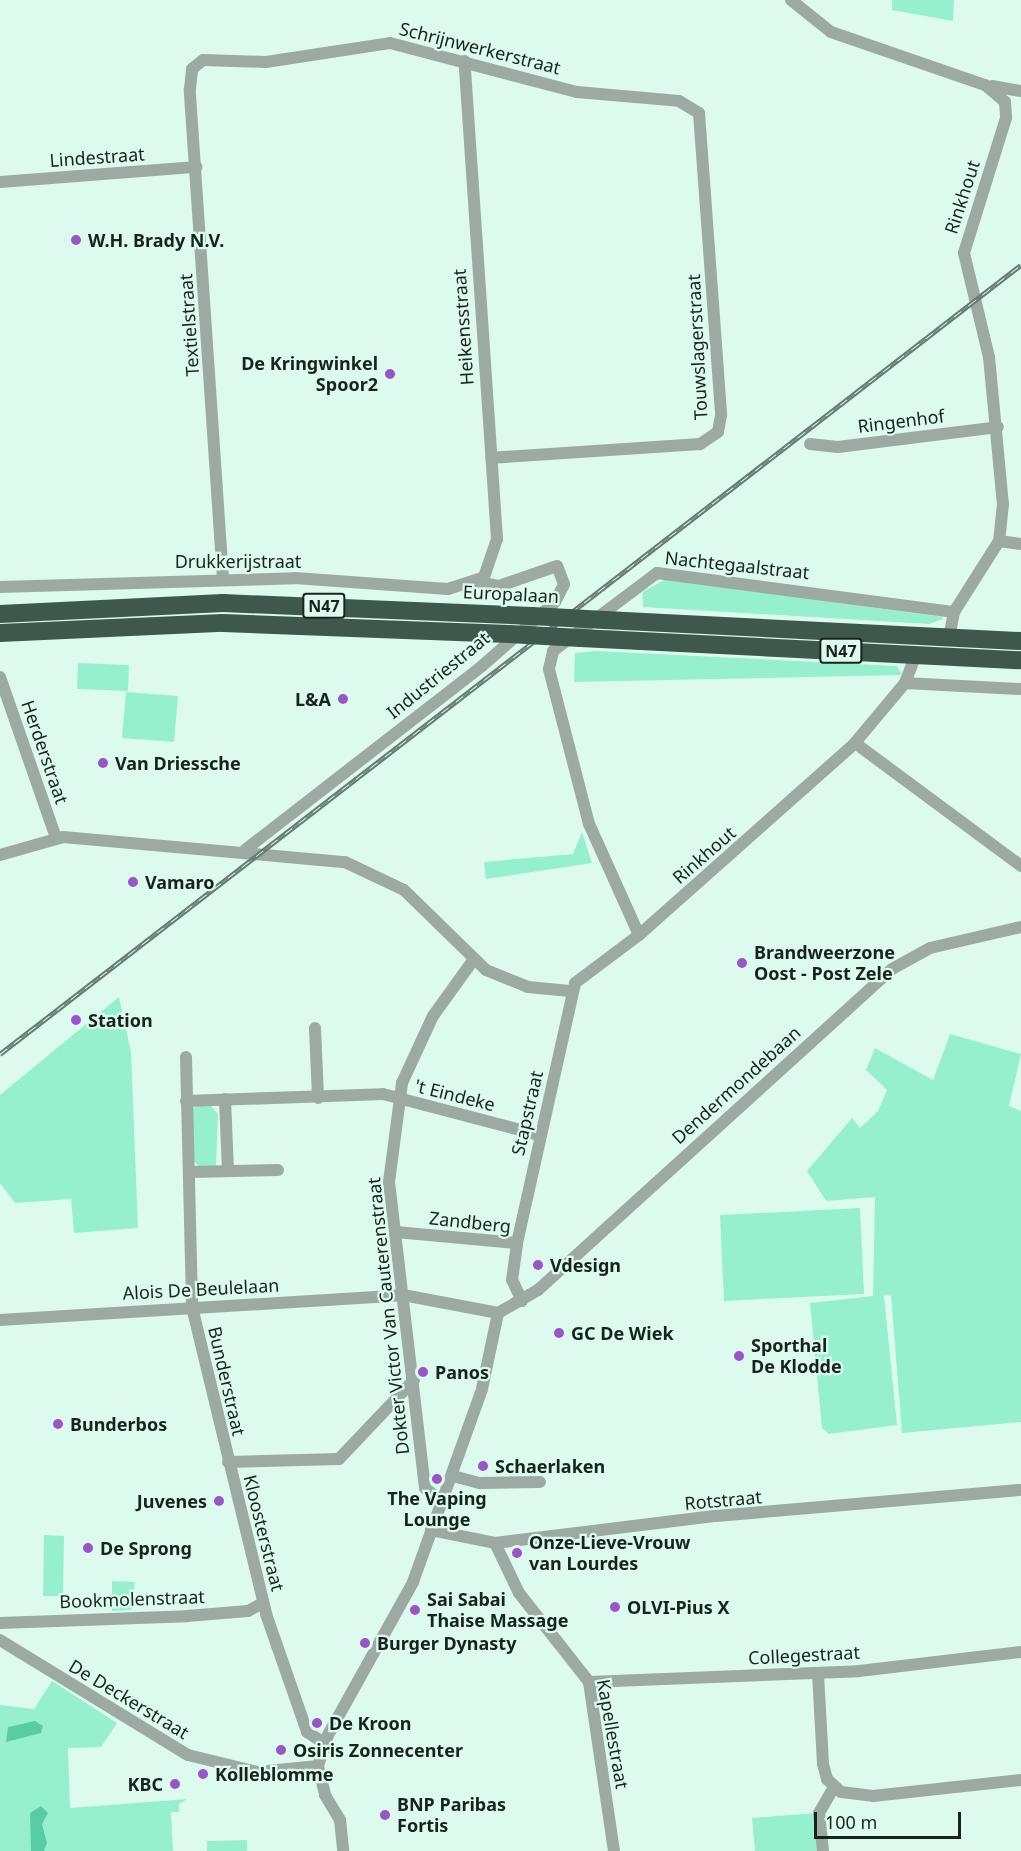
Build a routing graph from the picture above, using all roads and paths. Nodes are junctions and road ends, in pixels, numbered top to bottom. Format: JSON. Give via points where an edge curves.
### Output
{"nodes":[{"id":1,"x":791,"y":0,"type":"edge"},
{"id":2,"x":464,"y":61,"type":"junction"},
{"id":3,"x":192,"y":69,"type":"joint"},
{"id":4,"x":985,"y":85,"type":"junction"},
{"id":5,"x":1021,"y":91,"type":"edge"},
{"id":6,"x":692,"y":106,"type":"joint"},
{"id":7,"x":196,"y":167,"type":"junction"},
{"id":8,"x":0,"y":182,"type":"edge"},
{"id":9,"x":998,"y":427,"type":"junction"},
{"id":10,"x":810,"y":444,"type":"dead end"},
{"id":11,"x":491,"y":458,"type":"junction"},
{"id":12,"x":999,"y":541,"type":"junction"},
{"id":13,"x":1021,"y":544,"type":"edge"},
{"id":14,"x":223,"y":579,"type":"junction"},
{"id":15,"x":476,"y":582,"type":"junction"},
{"id":16,"x":0,"y":587,"type":"edge"},
{"id":17,"x":954,"y":612,"type":"junction"},
{"id":18,"x":0,"y":614,"type":"edge"},
{"id":19,"x":0,"y":633,"type":"edge"},
{"id":20,"x":949,"y":637,"type":"junction"},
{"id":21,"x":1021,"y":641,"type":"edge"},
{"id":22,"x":916,"y":655,"type":"junction"},
{"id":23,"x":1021,"y":660,"type":"edge"},
{"id":24,"x":0,"y":677,"type":"edge"},
{"id":25,"x":905,"y":683,"type":"junction"},
{"id":26,"x":1021,"y":689,"type":"edge"},
{"id":27,"x":855,"y":743,"type":"junction"},
{"id":28,"x":56,"y":838,"type":"junction"},
{"id":29,"x":245,"y":850,"type":"junction"},
{"id":30,"x":0,"y":855,"type":"edge"},
{"id":31,"x":1021,"y":866,"type":"edge"},
{"id":32,"x":1021,"y":927,"type":"edge"},
{"id":33,"x":639,"y":935,"type":"junction"},
{"id":34,"x":474,"y":959,"type":"junction"},
{"id":35,"x":570,"y":991,"type":"junction"},
{"id":36,"x":315,"y":1028,"type":"dead end"},
{"id":37,"x":186,"y":1057,"type":"dead end"},
{"id":38,"x":318,"y":1098,"type":"junction"},
{"id":39,"x":398,"y":1098,"type":"junction"},
{"id":40,"x":225,"y":1099,"type":"junction"},
{"id":41,"x":186,"y":1101,"type":"junction"},
{"id":42,"x":539,"y":1135,"type":"junction"},
{"id":43,"x":228,"y":1170,"type":"junction"},
{"id":44,"x":278,"y":1170,"type":"dead end"},
{"id":45,"x":189,"y":1172,"type":"junction"},
{"id":46,"x":396,"y":1232,"type":"junction"},
{"id":47,"x":517,"y":1243,"type":"junction"},
{"id":48,"x":403,"y":1295,"type":"junction"},
{"id":49,"x":522,"y":1301,"type":"junction"},
{"id":50,"x":192,"y":1307,"type":"junction"},
{"id":51,"x":498,"y":1313,"type":"junction"},
{"id":52,"x":0,"y":1320,"type":"edge"},
{"id":53,"x":414,"y":1380,"type":"junction"},
{"id":54,"x":228,"y":1462,"type":"junction"},
{"id":55,"x":453,"y":1476,"type":"junction"},
{"id":56,"x":540,"y":1482,"type":"dead end"},
{"id":57,"x":1021,"y":1490,"type":"edge"},
{"id":58,"x":442,"y":1501,"type":"junction"},
{"id":59,"x":431,"y":1530,"type":"junction"},
{"id":60,"x":495,"y":1544,"type":"junction"},
{"id":61,"x":263,"y":1603,"type":"junction"},
{"id":62,"x":0,"y":1623,"type":"edge"},
{"id":63,"x":0,"y":1640,"type":"edge"},
{"id":64,"x":1021,"y":1652,"type":"edge"},
{"id":65,"x":818,"y":1674,"type":"junction"},
{"id":66,"x":589,"y":1682,"type":"junction"},
{"id":67,"x":324,"y":1743,"type":"junction"},
{"id":68,"x":318,"y":1766,"type":"junction"},
{"id":69,"x":1021,"y":1780,"type":"edge"},
{"id":70,"x":834,"y":1787,"type":"junction"},
{"id":71,"x":343,"y":1851,"type":"edge"},
{"id":72,"x":614,"y":1851,"type":"edge"},
{"id":73,"x":823,"y":1851,"type":"edge"}],
"edges":[{"from":1,"to":4,"type":"street","name":"Rinkhout","via":[[831,32]]},
{"from":2,"to":3,"type":"street","name":"Schrijnwerkerstraat","via":[[390,43],[266,62],[209,57]]},
{"from":2,"to":6,"type":"street","name":"Schrijnwerkerstraat","via":[[577,92]]},
{"from":2,"to":11,"type":"street","name":"Heikensstraat"},
{"from":3,"to":7,"type":"street","name":"Textielstraat"},
{"from":4,"to":5,"type":"street"},
{"from":4,"to":9,"type":"street","name":"Rinkhout","via":[[1000,92],[1006,118],[964,253],[985,329]]},
{"from":6,"to":11,"type":"street","name":"Touwslagerstraat","via":[[702,120],[722,415],[718,432],[700,444]]},
{"from":7,"to":8,"type":"street","name":"Lindestraat"},
{"from":7,"to":14,"type":"street","name":"Textielstraat"},
{"from":9,"to":10,"type":"street","name":"Ringenhof","via":[[838,447]]},
{"from":9,"to":12,"type":"street","name":"Rinkhout"},
{"from":11,"to":15,"type":"street","name":"Heikensstraat","via":[[496,546],[491,567]]},
{"from":12,"to":13,"type":"street"},
{"from":12,"to":17,"type":"street"},
{"from":14,"to":15,"type":"street","name":"Drukkerijstraat","via":[[448,589]]},
{"from":14,"to":16,"type":"street","name":"Drukkerijstraat"},
{"from":15,"to":29,"type":"street","name":"Industriestraat","via":[[499,586],[557,566],[564,585],[555,602],[482,666]]},
{"from":17,"to":20,"type":"street"},
{"from":17,"to":33,"type":"street","name":"Nachtegaalstraat","via":[[657,573],[553,651],[549,669],[589,824]]},
{"from":18,"to":20,"type":"highway","name":"Europalaan","number":"N47","bridge":true,"via":[[224,603]]},
{"from":19,"to":22,"type":"highway","number":"N47","bridge":true,"via":[[223,623]]},
{"from":20,"to":21,"type":"highway","name":"Europalaan","number":"N47"},
{"from":22,"to":23,"type":"highway","number":"N47"},
{"from":22,"to":25,"type":"street","name":"Rinkhout"},
{"from":24,"to":28,"type":"street","name":"Herderstraat"},
{"from":25,"to":26,"type":"street"},
{"from":25,"to":27,"type":"street","name":"Rinkhout"},
{"from":27,"to":31,"type":"street"},
{"from":27,"to":33,"type":"street","name":"Rinkhout"},
{"from":28,"to":29,"type":"street"},
{"from":28,"to":30,"type":"street"},
{"from":29,"to":34,"type":"street","via":[[365,868],[405,890]]},
{"from":32,"to":49,"type":"street","name":"Dendermondebaan","via":[[930,948],[892,969]]},
{"from":33,"to":35,"type":"street","name":"Rinkhout"},
{"from":34,"to":35,"type":"street","via":[[513,983]]},
{"from":34,"to":39,"type":"street","name":"Dokter Victor Van Cauterenstraat","via":[[433,1016]]},
{"from":35,"to":42,"type":"street","name":"Stapstraat"},
{"from":36,"to":38,"type":"street"},
{"from":37,"to":41,"type":"street","name":"Bunderstraat"},
{"from":38,"to":39,"type":"street","name":"'t Eindeke"},
{"from":38,"to":40,"type":"street","name":"'t Eindeke"},
{"from":39,"to":42,"type":"street","name":"'t Eindeke"},
{"from":39,"to":46,"type":"street","name":"Dokter Victor Van Cauterenstraat","via":[[389,1182]]},
{"from":40,"to":41,"type":"street","name":"'t Eindeke"},
{"from":40,"to":43,"type":"street"},
{"from":41,"to":45,"type":"street","name":"Bunderstraat"},
{"from":42,"to":47,"type":"street","name":"Stapstraat"},
{"from":43,"to":44,"type":"street"},
{"from":43,"to":45,"type":"street"},
{"from":45,"to":50,"type":"street","name":"Bunderstraat"},
{"from":46,"to":47,"type":"street","name":"Zandberg"},
{"from":46,"to":48,"type":"street","name":"Dokter Victor Van Cauterenstraat"},
{"from":47,"to":49,"type":"street","name":"Zandberg","via":[[512,1280]]},
{"from":48,"to":50,"type":"street","name":"Alois De Beulelaan"},
{"from":48,"to":51,"type":"street"},
{"from":48,"to":53,"type":"street","name":"Dokter Victor Van Cauterenstraat"},
{"from":49,"to":51,"type":"street","name":"Dendermondebaan"},
{"from":50,"to":52,"type":"street","name":"Alois De Beulelaan"},
{"from":50,"to":54,"type":"street","name":"Bunderstraat"},
{"from":51,"to":55,"type":"street","via":[[482,1389]]},
{"from":53,"to":54,"type":"street","name":"Kloosterstraat","via":[[339,1459]]},
{"from":53,"to":58,"type":"street","name":"Dokter Victor Van Cauterenstraat","via":[[425,1488]]},
{"from":54,"to":61,"type":"street","name":"Kloosterstraat"},
{"from":55,"to":56,"type":"street","via":[[480,1483]]},
{"from":55,"to":58,"type":"street"},
{"from":57,"to":60,"type":"street","name":"Rotstraat","via":[[705,1517]]},
{"from":58,"to":59,"type":"street"},
{"from":59,"to":60,"type":"street","name":"Rotstraat"},
{"from":59,"to":67,"type":"street","via":[[403,1602]]},
{"from":60,"to":66,"type":"street","name":"Kapellestraat","via":[[519,1593]]},
{"from":61,"to":62,"type":"street","name":"Bookmolenstraat","via":[[248,1611],[188,1616]]},
{"from":61,"to":67,"type":"street","name":"Kloosterstraat","via":[[307,1732]]},
{"from":63,"to":68,"type":"street","name":"De Deckerstraat","via":[[188,1755],[258,1772]]},
{"from":64,"to":65,"type":"street","name":"Collegestraat"},
{"from":65,"to":66,"type":"street","name":"Collegestraat"},
{"from":65,"to":70,"type":"street","via":[[823,1764]]},
{"from":66,"to":72,"type":"street","name":"Kapellestraat"},
{"from":67,"to":68,"type":"street"},
{"from":68,"to":71,"type":"street","via":[[325,1795],[340,1820]]},
{"from":69,"to":70,"type":"street","via":[[873,1796],[848,1795]]},
{"from":70,"to":73,"type":"street","via":[[819,1813]]}]}
